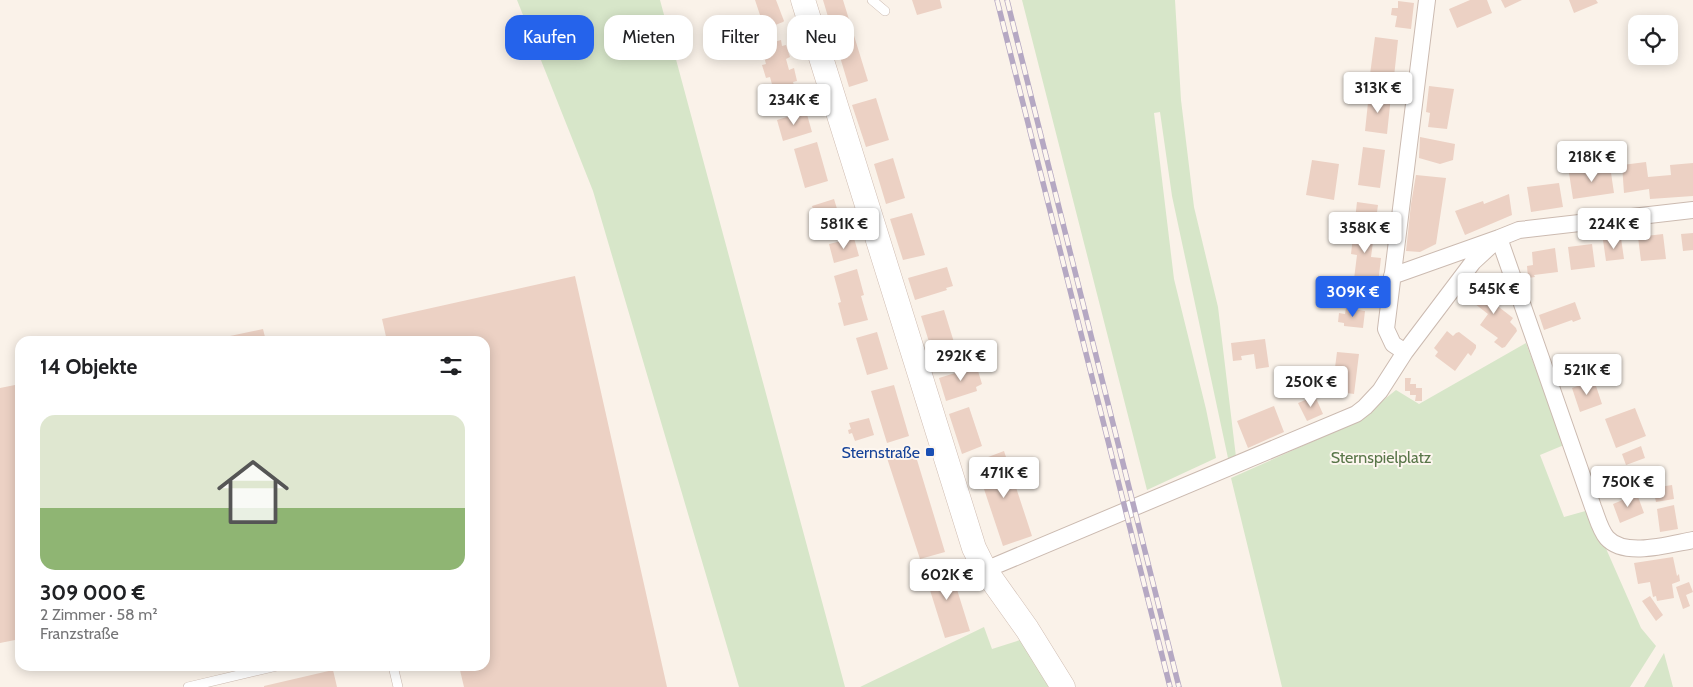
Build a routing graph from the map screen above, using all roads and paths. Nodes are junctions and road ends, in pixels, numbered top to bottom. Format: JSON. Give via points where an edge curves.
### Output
{"nodes":[{"id":1,"x":804,"y":0,"type":"edge"},
{"id":2,"x":872,"y":0,"type":"edge"},
{"id":3,"x":1427,"y":0,"type":"edge"},
{"id":4,"x":886,"y":12,"type":"dead end"},
{"id":5,"x":1693,"y":210,"type":"edge"},
{"id":6,"x":1499,"y":238,"type":"junction"},
{"id":7,"x":1392,"y":276,"type":"junction"},
{"id":8,"x":1405,"y":352,"type":"junction"},
{"id":9,"x":1693,"y":540,"type":"edge"},
{"id":10,"x":985,"y":570,"type":"junction"},
{"id":11,"x":256,"y":671,"type":"edge"},
{"id":12,"x":394,"y":671,"type":"edge"},
{"id":13,"x":188,"y":687,"type":"edge"},
{"id":14,"x":398,"y":687,"type":"edge"},
{"id":15,"x":1063,"y":687,"type":"edge"}],
"edges":[{"from":1,"to":10,"type":"main road","via":[[966,524]]},
{"from":2,"to":4,"type":"lane"},
{"from":3,"to":7,"type":"street"},
{"from":5,"to":6,"type":"street","via":[[1520,230]]},
{"from":6,"to":7,"type":"street"},
{"from":6,"to":8,"type":"street","via":[[1472,262]]},
{"from":6,"to":9,"type":"street","via":[[1600,526],[1609,540],[1624,548]]},
{"from":7,"to":8,"type":"street","via":[[1386,329],[1394,344]]},
{"from":8,"to":10,"type":"street","via":[[1380,391],[1356,414]]},
{"from":10,"to":15,"type":"main road"},
{"from":11,"to":13,"type":"lane"},
{"from":12,"to":14,"type":"lane"}]}
